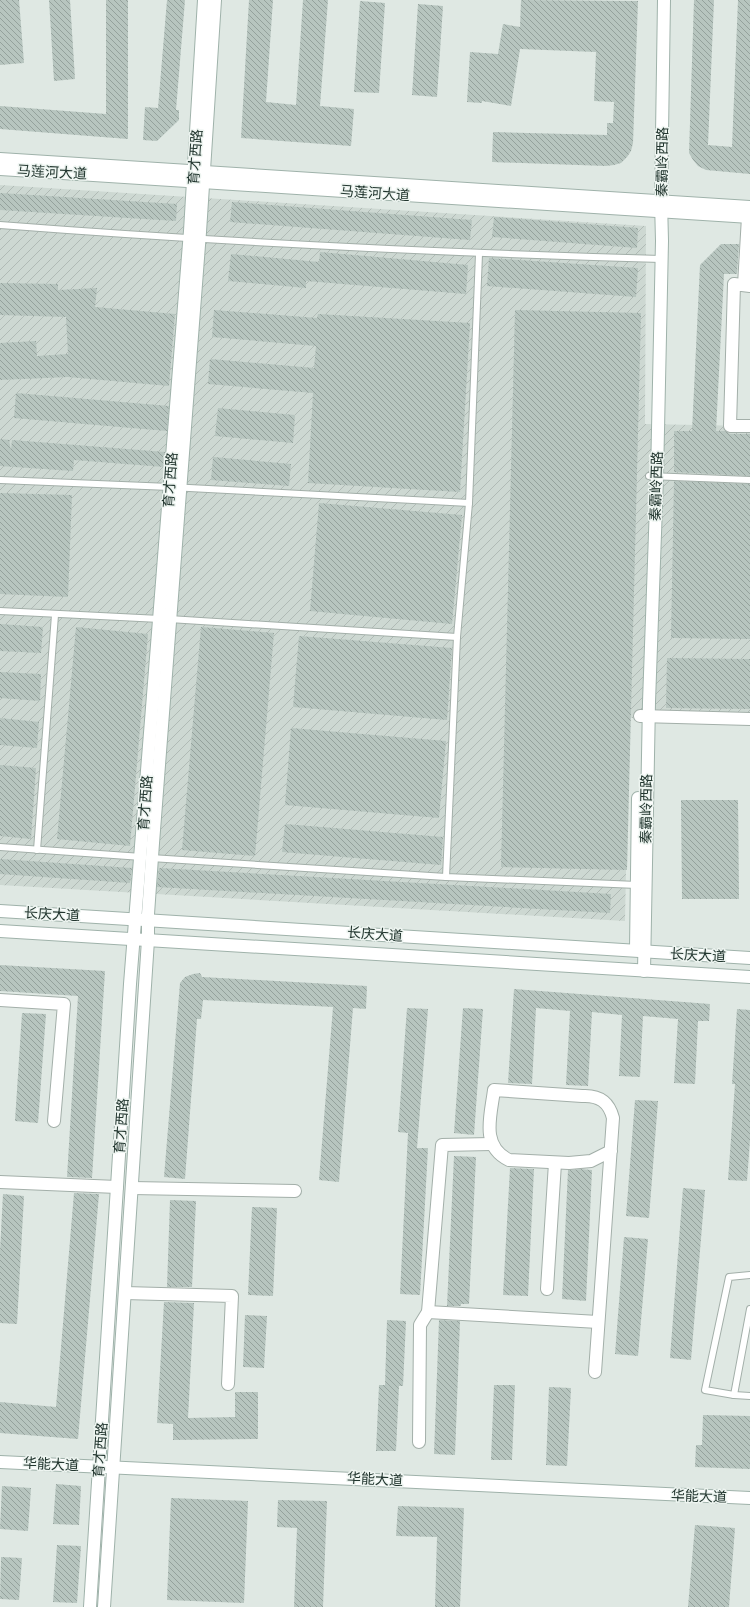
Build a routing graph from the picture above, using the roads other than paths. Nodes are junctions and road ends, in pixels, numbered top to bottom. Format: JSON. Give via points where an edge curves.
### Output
{"nodes":[{"id":1,"x":204,"y":0,"type":"edge"},
{"id":2,"x":215,"y":0,"type":"edge"},
{"id":3,"x":659,"y":0,"type":"edge"},
{"id":4,"x":664,"y":0,"type":"edge"},
{"id":5,"x":0,"y":159,"type":"edge"},
{"id":6,"x":0,"y":169,"type":"edge"},
{"id":7,"x":199,"y":176,"type":"junction"},
{"id":8,"x":658,"y":206,"type":"junction"},
{"id":9,"x":749,"y":213,"type":"edge"},
{"id":10,"x":0,"y":225,"type":"edge"},
{"id":11,"x":194,"y":239,"type":"junction"},
{"id":12,"x":478,"y":254,"type":"junction"},
{"id":13,"x":657,"y":259,"type":"junction"},
{"id":14,"x":747,"y":286,"type":"edge"},
{"id":15,"x":750,"y":426,"type":"edge"},
{"id":16,"x":653,"y":476,"type":"junction"},
{"id":17,"x":0,"y":480,"type":"edge"},
{"id":18,"x":750,"y":480,"type":"edge"},
{"id":19,"x":175,"y":487,"type":"junction"},
{"id":20,"x":469,"y":503,"type":"junction"},
{"id":21,"x":0,"y":611,"type":"edge"},
{"id":22,"x":55,"y":615,"type":"junction"},
{"id":23,"x":165,"y":619,"type":"junction"},
{"id":24,"x":457,"y":637,"type":"junction"},
{"id":25,"x":644,"y":716,"type":"junction"},
{"id":26,"x":750,"y":719,"type":"edge"},
{"id":27,"x":0,"y":847,"type":"edge"},
{"id":28,"x":37,"y":850,"type":"junction"},
{"id":29,"x":146,"y":857,"type":"junction"},
{"id":30,"x":446,"y":877,"type":"junction"},
{"id":31,"x":641,"y":885,"type":"junction"},
{"id":32,"x":0,"y":911,"type":"edge"},
{"id":33,"x":136,"y":919,"type":"junction"},
{"id":34,"x":148,"y":920,"type":"junction"},
{"id":35,"x":0,"y":931,"type":"edge"},
{"id":36,"x":134,"y":939,"type":"junction"},
{"id":37,"x":148,"y":940,"type":"junction"},
{"id":38,"x":640,"y":951,"type":"junction"},
{"id":39,"x":750,"y":958,"type":"edge"},
{"id":40,"x":640,"y":971,"type":"junction"},
{"id":41,"x":750,"y":977,"type":"edge"},
{"id":42,"x":0,"y":1000,"type":"edge"},
{"id":43,"x":54,"y":1120,"type":"dead end"},
{"id":44,"x":491,"y":1144,"type":"junction"},
{"id":45,"x":611,"y":1151,"type":"junction"},
{"id":46,"x":555,"y":1163,"type":"junction"},
{"id":47,"x":0,"y":1182,"type":"edge"},
{"id":48,"x":117,"y":1187,"type":"junction"},
{"id":49,"x":132,"y":1188,"type":"junction"},
{"id":50,"x":295,"y":1191,"type":"dead end"},
{"id":51,"x":750,"y":1275,"type":"edge"},
{"id":52,"x":547,"y":1289,"type":"dead end"},
{"id":53,"x":125,"y":1293,"type":"junction"},
{"id":54,"x":750,"y":1309,"type":"edge"},
{"id":55,"x":428,"y":1312,"type":"junction"},
{"id":56,"x":598,"y":1322,"type":"junction"},
{"id":57,"x":595,"y":1372,"type":"dead end"},
{"id":58,"x":228,"y":1384,"type":"dead end"},
{"id":59,"x":734,"y":1395,"type":"junction"},
{"id":60,"x":750,"y":1396,"type":"edge"},
{"id":61,"x":419,"y":1442,"type":"dead end"},
{"id":62,"x":0,"y":1455,"type":"edge"},
{"id":63,"x":0,"y":1462,"type":"edge"},
{"id":64,"x":100,"y":1463,"type":"junction"},
{"id":65,"x":114,"y":1464,"type":"junction"},
{"id":66,"x":750,"y":1490,"type":"edge"},
{"id":67,"x":750,"y":1498,"type":"edge"},
{"id":68,"x":90,"y":1607,"type":"edge"},
{"id":69,"x":104,"y":1607,"type":"edge"}],
"edges":[{"from":1,"to":7,"type":"street","name":"育才西路"},
{"from":2,"to":7,"type":"street","name":"育才西路"},
{"from":3,"to":8,"type":"street","name":"秦霸岭西路"},
{"from":4,"to":8,"type":"street","name":"秦霸岭西路"},
{"from":5,"to":7,"type":"street","name":"马莲河大道"},
{"from":6,"to":7,"type":"street","name":"马莲河大道"},
{"from":7,"to":8,"type":"street","name":"马莲河大道"},
{"from":7,"to":11,"type":"street","name":"育才西路"},
{"from":8,"to":9,"type":"street","name":"马莲河大道"},
{"from":8,"to":13,"type":"street","name":"秦霸岭西路"},
{"from":9,"to":14,"type":"street"},
{"from":10,"to":11,"type":"lane"},
{"from":11,"to":12,"type":"lane"},
{"from":11,"to":19,"type":"street","name":"育才西路"},
{"from":12,"to":13,"type":"lane"},
{"from":12,"to":20,"type":"lane"},
{"from":13,"to":16,"type":"street","name":"秦霸岭西路"},
{"from":14,"to":15,"type":"street","via":[[734,284],[730,426]]},
{"from":16,"to":18,"type":"lane"},
{"from":16,"to":25,"type":"street","name":"秦霸岭西路"},
{"from":17,"to":19,"type":"lane"},
{"from":19,"to":20,"type":"lane"},
{"from":19,"to":23,"type":"street","name":"育才西路"},
{"from":20,"to":24,"type":"lane"},
{"from":21,"to":22,"type":"lane"},
{"from":22,"to":23,"type":"lane"},
{"from":22,"to":28,"type":"lane"},
{"from":23,"to":24,"type":"lane"},
{"from":23,"to":29,"type":"street","name":"育才西路"},
{"from":24,"to":30,"type":"lane"},
{"from":25,"to":26,"type":"street"},
{"from":25,"to":31,"type":"street","name":"秦霸岭西路"},
{"from":27,"to":28,"type":"lane"},
{"from":28,"to":29,"type":"lane"},
{"from":29,"to":30,"type":"lane"},
{"from":29,"to":33,"type":"street","name":"育才西路"},
{"from":29,"to":34,"type":"street","name":"育才西路"},
{"from":30,"to":31,"type":"lane"},
{"from":31,"to":38,"type":"street","name":"秦霸岭西路"},
{"from":32,"to":33,"type":"street","name":"长庆大道"},
{"from":33,"to":34,"type":"street","name":"长庆大道"},
{"from":33,"to":36,"type":"street","name":"育才西路"},
{"from":34,"to":37,"type":"street","name":"育才西路"},
{"from":34,"to":38,"type":"street","name":"长庆大道"},
{"from":35,"to":36,"type":"street","name":"长庆大道"},
{"from":36,"to":37,"type":"street","name":"长庆大道"},
{"from":36,"to":48,"type":"street","name":"育才西路"},
{"from":37,"to":40,"type":"street","name":"长庆大道"},
{"from":37,"to":49,"type":"street","name":"育才西路"},
{"from":38,"to":39,"type":"street","name":"长庆大道"},
{"from":38,"to":40,"type":"street","name":"秦霸岭西路"},
{"from":40,"to":41,"type":"street","name":"长庆大道"},
{"from":42,"to":43,"type":"street","via":[[64,1004]]},
{"from":44,"to":45,"type":"street","via":[[489,1136],[494,1090],[599,1098],[611,1110],[613,1118]]},
{"from":44,"to":46,"type":"street","via":[[495,1151],[509,1160]]},
{"from":44,"to":55,"type":"street","via":[[442,1145]]},
{"from":45,"to":46,"type":"street","via":[[591,1161]]},
{"from":45,"to":56,"type":"street"},
{"from":46,"to":52,"type":"street"},
{"from":47,"to":48,"type":"street"},
{"from":48,"to":64,"type":"street","name":"育才西路"},
{"from":49,"to":50,"type":"street"},
{"from":49,"to":53,"type":"street","name":"育才西路"},
{"from":51,"to":59,"type":"lane","via":[[729,1277],[705,1390]]},
{"from":53,"to":58,"type":"street","via":[[232,1296]]},
{"from":53,"to":65,"type":"street","name":"育才西路"},
{"from":54,"to":59,"type":"lane"},
{"from":55,"to":56,"type":"street"},
{"from":55,"to":61,"type":"street","via":[[420,1325]]},
{"from":56,"to":57,"type":"street"},
{"from":59,"to":60,"type":"lane"},
{"from":62,"to":64,"type":"street","name":"华能大道"},
{"from":63,"to":64,"type":"street","name":"华能大道"},
{"from":64,"to":65,"type":"street","name":"华能大道"},
{"from":64,"to":68,"type":"street","name":"育才西路"},
{"from":65,"to":66,"type":"street","name":"华能大道"},
{"from":65,"to":67,"type":"street","name":"华能大道"},
{"from":65,"to":69,"type":"street","name":"育才西路"}]}
